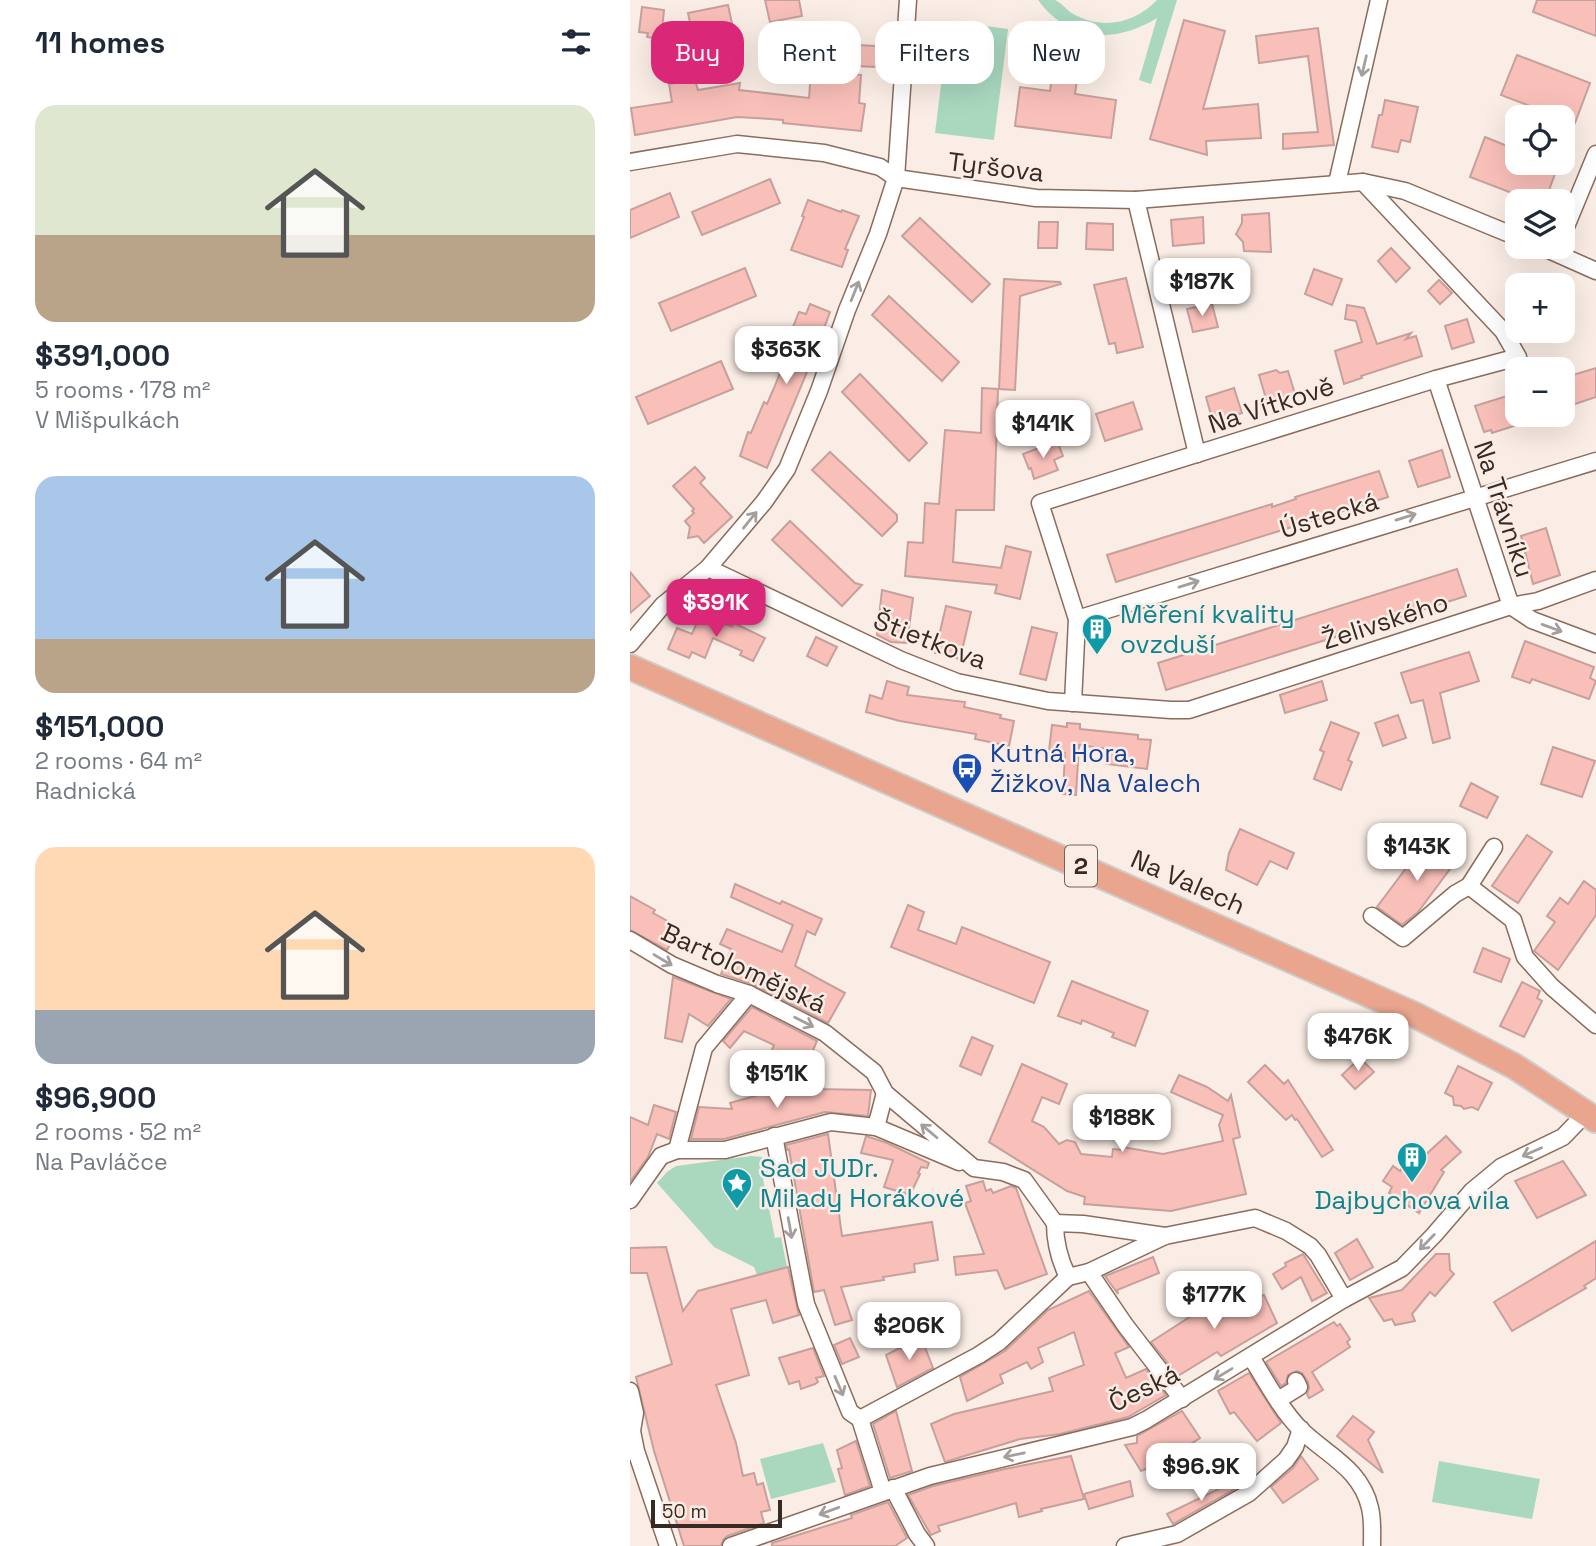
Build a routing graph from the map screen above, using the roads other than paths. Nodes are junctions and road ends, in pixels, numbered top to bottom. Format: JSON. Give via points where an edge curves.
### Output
{"nodes":[{"id":1,"x":908,"y":0,"type":"edge"},
{"id":2,"x":1379,"y":0,"type":"edge"},
{"id":3,"x":1596,"y":155,"type":"edge"},
{"id":4,"x":630,"y":162,"type":"edge"},
{"id":5,"x":896,"y":178,"type":"junction"},
{"id":6,"x":1363,"y":182,"type":"junction"},
{"id":7,"x":1337,"y":183,"type":"junction"},
{"id":8,"x":1136,"y":200,"type":"junction"},
{"id":9,"x":1575,"y":205,"type":"edge"},
{"id":10,"x":1505,"y":232,"type":"edge"},
{"id":11,"x":1573,"y":259,"type":"edge"},
{"id":12,"x":1596,"y":271,"type":"edge"},
{"id":13,"x":1436,"y":379,"type":"junction"},
{"id":14,"x":1196,"y":454,"type":"junction"},
{"id":15,"x":1596,"y":461,"type":"edge"},
{"id":16,"x":1474,"y":499,"type":"junction"},
{"id":17,"x":708,"y":568,"type":"junction"},
{"id":18,"x":1596,"y":580,"type":"edge"},
{"id":19,"x":1511,"y":606,"type":"junction"},
{"id":20,"x":1077,"y":619,"type":"junction"},
{"id":21,"x":630,"y":644,"type":"edge"},
{"id":22,"x":1596,"y":644,"type":"edge"},
{"id":23,"x":630,"y":667,"type":"edge"},
{"id":24,"x":1073,"y":703,"type":"junction"},
{"id":25,"x":1189,"y":710,"type":"joint"},
{"id":26,"x":1494,"y":847,"type":"dead end"},
{"id":27,"x":1469,"y":886,"type":"junction"},
{"id":28,"x":1372,"y":916,"type":"dead end"},
{"id":29,"x":630,"y":940,"type":"edge"},
{"id":30,"x":749,"y":994,"type":"junction"},
{"id":31,"x":1596,"y":1025,"type":"edge"},
{"id":32,"x":885,"y":1093,"type":"junction"},
{"id":33,"x":1591,"y":1117,"type":"edge"},
{"id":34,"x":876,"y":1127,"type":"junction"},
{"id":35,"x":774,"y":1136,"type":"junction"},
{"id":36,"x":677,"y":1150,"type":"junction"},
{"id":37,"x":974,"y":1168,"type":"junction"},
{"id":38,"x":630,"y":1200,"type":"edge"},
{"id":39,"x":1055,"y":1223,"type":"junction"},
{"id":40,"x":1164,"y":1236,"type":"junction"},
{"id":41,"x":1089,"y":1272,"type":"junction"},
{"id":42,"x":1068,"y":1277,"type":"junction"},
{"id":43,"x":1344,"y":1299,"type":"junction"},
{"id":44,"x":1251,"y":1357,"type":"junction"},
{"id":45,"x":1296,"y":1381,"type":"dead end"},
{"id":46,"x":630,"y":1391,"type":"edge"},
{"id":47,"x":1182,"y":1399,"type":"junction"},
{"id":48,"x":1278,"y":1400,"type":"junction"},
{"id":49,"x":860,"y":1419,"type":"junction"},
{"id":50,"x":1301,"y":1429,"type":"junction"},
{"id":51,"x":631,"y":1431,"type":"edge"},
{"id":52,"x":888,"y":1490,"type":"junction"},
{"id":53,"x":668,"y":1546,"type":"edge"},
{"id":54,"x":731,"y":1546,"type":"edge"},
{"id":55,"x":926,"y":1546,"type":"edge"},
{"id":56,"x":1125,"y":1546,"type":"edge"},
{"id":57,"x":1372,"y":1546,"type":"edge"}],
"edges":[{"from":1,"to":5,"type":"street"},
{"from":2,"to":7,"type":"street","one_way":true},
{"from":3,"to":9,"type":"street"},
{"from":4,"to":5,"type":"street","name":"Tyršova","via":[[737,144],[824,153],[880,167]]},
{"from":5,"to":8,"type":"street","name":"Tyršova","via":[[1036,198]]},
{"from":17,"to":5,"type":"street","one_way":true,"via":[[788,469]]},
{"from":6,"to":7,"type":"street","name":"Tyršova"},
{"from":6,"to":10,"type":"street","name":"Tyršova","via":[[1405,191]]},
{"from":6,"to":13,"type":"street","name":"Na Vítkově","via":[[1503,331],[1518,358]]},
{"from":7,"to":8,"type":"street","name":"Tyršova"},
{"from":8,"to":14,"type":"street"},
{"from":11,"to":12,"type":"street"},
{"from":13,"to":14,"type":"street","name":"Na Vítkově"},
{"from":13,"to":16,"type":"street","name":"Na Trávníku"},
{"from":14,"to":20,"type":"street","name":"Na Vítkově","via":[[1040,503]]},
{"from":15,"to":16,"type":"street","name":"Ústecká"},
{"from":16,"to":19,"type":"street","name":"Na Trávníku"},
{"from":20,"to":16,"type":"street","name":"Ústecká","one_way":true},
{"from":17,"to":21,"type":"street","via":[[663,606]]},
{"from":17,"to":24,"type":"street","name":"Štietkova","via":[[957,682]]},
{"from":18,"to":19,"type":"street","name":"Želivského"},
{"from":19,"to":22,"type":"street","name":"Na Trávníku","one_way":true,"via":[[1532,621]]},
{"from":19,"to":25,"type":"street","name":"Želivského"},
{"from":20,"to":24,"type":"street"},
{"from":23,"to":33,"type":"main road","name":"Na Valech","number":"2","via":[[1415,1015],[1504,1060]]},
{"from":24,"to":25,"type":"street","name":"Štietkova"},
{"from":26,"to":27,"type":"street"},
{"from":27,"to":28,"type":"street","via":[[1404,938]]},
{"from":27,"to":31,"type":"street","via":[[1513,920],[1525,957],[1547,983]]},
{"from":29,"to":30,"type":"street","name":"Bartolomějská","one_way":true,"via":[[672,965]]},
{"from":30,"to":32,"type":"street","name":"Bartolomějská","one_way":true,"via":[[825,1033],[874,1072]]},
{"from":30,"to":36,"type":"street","via":[[704,1048]]},
{"from":32,"to":34,"type":"street"},
{"from":37,"to":32,"type":"street","name":"Bartolomějská","one_way":true},
{"from":33,"to":43,"type":"street","name":"Česká","one_way":true,"via":[[1563,1137],[1501,1167],[1472,1191],[1402,1268]]},
{"from":34,"to":35,"type":"street","via":[[831,1122]]},
{"from":34,"to":37,"type":"street"},
{"from":35,"to":36,"type":"street","via":[[725,1150]]},
{"from":35,"to":49,"type":"street","one_way":true,"via":[[806,1304],[850,1412]]},
{"from":36,"to":38,"type":"street","via":[[662,1156]]},
{"from":37,"to":39,"type":"street","via":[[1024,1180]]},
{"from":39,"to":40,"type":"street"},
{"from":39,"to":42,"type":"street","via":[[1060,1262]]},
{"from":40,"to":41,"type":"street"},
{"from":40,"to":43,"type":"street","via":[[1255,1218],[1310,1246]]},
{"from":41,"to":42,"type":"street"},
{"from":41,"to":47,"type":"street"},
{"from":42,"to":49,"type":"street","via":[[989,1349]]},
{"from":43,"to":44,"type":"street","name":"Česká"},
{"from":44,"to":47,"type":"street","name":"Česká","one_way":true},
{"from":44,"to":48,"type":"street"},
{"from":45,"to":48,"type":"street","via":[[1299,1387]]},
{"from":46,"to":51,"type":"street","via":[[635,1413]]},
{"from":47,"to":52,"type":"street","name":"Česká","one_way":true,"via":[[1132,1427]]},
{"from":48,"to":50,"type":"street"},
{"from":49,"to":52,"type":"street"},
{"from":50,"to":56,"type":"street","via":[[1286,1460],[1249,1493],[1177,1534]]},
{"from":50,"to":57,"type":"street","via":[[1349,1468],[1364,1488],[1371,1510]]},
{"from":51,"to":53,"type":"street"},
{"from":52,"to":54,"type":"street","name":"Česká","one_way":true},
{"from":52,"to":55,"type":"street"}]}
